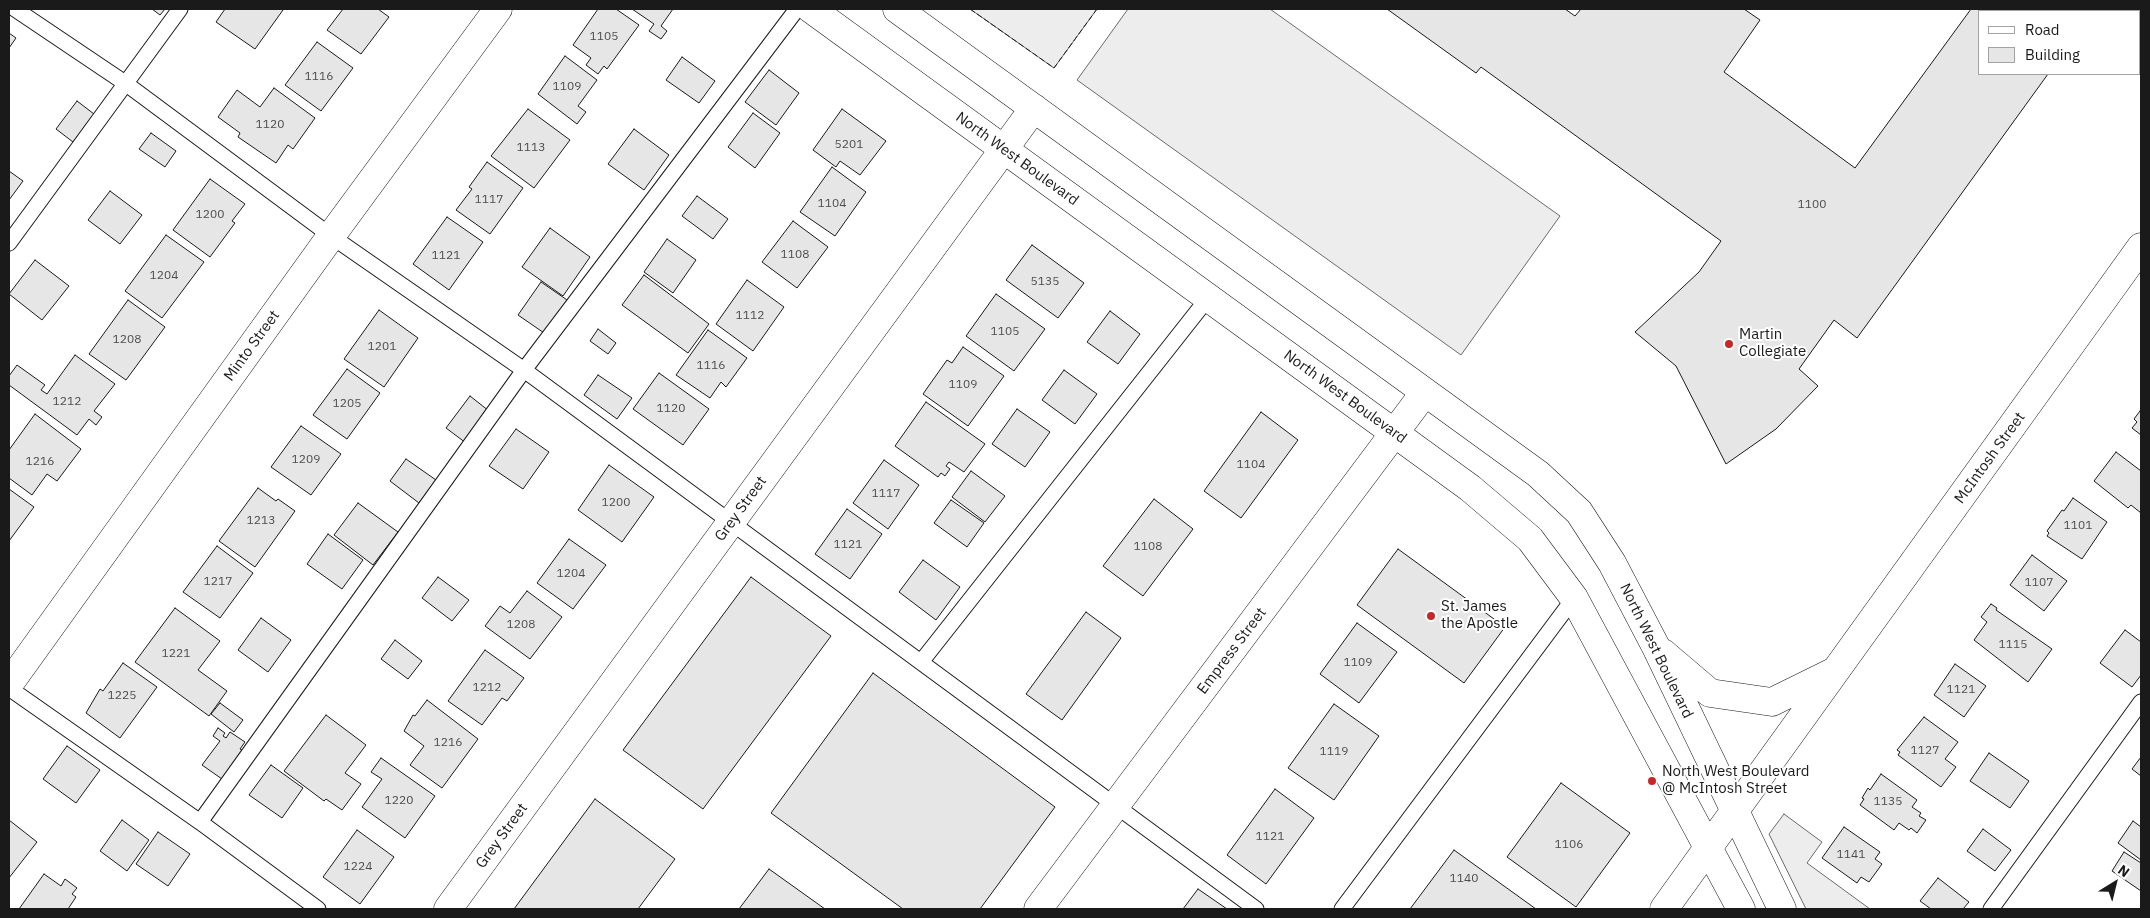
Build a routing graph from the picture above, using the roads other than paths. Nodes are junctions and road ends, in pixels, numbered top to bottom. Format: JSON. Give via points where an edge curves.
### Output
{"nodes":[{"id":1,"x":16,"y":9,"type":"edge"},
{"id":2,"x":180,"y":9,"type":"edge"},
{"id":3,"x":498,"y":9,"type":"edge"},
{"id":4,"x":797,"y":9,"type":"edge"},
{"id":5,"x":811,"y":9,"type":"edge"},
{"id":6,"x":897,"y":9,"type":"edge"},
{"id":7,"x":125,"y":83,"type":"junction"},
{"id":8,"x":1034,"y":108,"type":"junction"},
{"id":9,"x":1004,"y":150,"type":"junction"},
{"id":10,"x":331,"y":236,"type":"junction"},
{"id":11,"x":9,"y":243,"type":"edge"},
{"id":12,"x":2141,"y":247,"type":"edge"},
{"id":13,"x":1208,"y":298,"type":"junction"},
{"id":14,"x":524,"y":370,"type":"junction"},
{"id":15,"x":1425,"y":392,"type":"junction"},
{"id":16,"x":1394,"y":433,"type":"junction"},
{"id":17,"x":731,"y":522,"type":"junction"},
{"id":18,"x":1574,"y":598,"type":"junction"},
{"id":19,"x":1656,"y":647,"type":"junction"},
{"id":20,"x":921,"y":662,"type":"junction"},
{"id":21,"x":1839,"y":669,"type":"junction"},
{"id":22,"x":9,"y":686,"type":"edge"},
{"id":23,"x":2141,"y":702,"type":"edge"},
{"id":24,"x":1115,"y":807,"type":"junction"},
{"id":25,"x":1734,"y":812,"type":"junction"},
{"id":26,"x":200,"y":822,"type":"junction"},
{"id":27,"x":1708,"y":847,"type":"junction"},
{"id":28,"x":318,"y":909,"type":"edge"},
{"id":29,"x":448,"y":909,"type":"edge"},
{"id":30,"x":1038,"y":909,"type":"edge"},
{"id":31,"x":1256,"y":909,"type":"edge"},
{"id":32,"x":1342,"y":909,"type":"edge"},
{"id":33,"x":1664,"y":909,"type":"edge"},
{"id":34,"x":1741,"y":909,"type":"edge"},
{"id":35,"x":1782,"y":909,"type":"edge"},
{"id":36,"x":1991,"y":909,"type":"edge"}],
"edges":[{"from":1,"to":7,"type":"lane"},
{"from":2,"to":7,"type":"lane"},
{"from":3,"to":10,"type":"street","name":"Minto Street"},
{"from":4,"to":14,"type":"lane"},
{"from":5,"to":9,"type":"street","name":"North West Boulevard"},
{"from":6,"to":8,"type":"street","name":"North West Boulevard"},
{"from":7,"to":10,"type":"lane"},
{"from":7,"to":11,"type":"lane"},
{"from":8,"to":9,"type":"street","name":"Grey Street"},
{"from":8,"to":15,"type":"street","name":"North West Boulevard"},
{"from":9,"to":13,"type":"street","name":"North West Boulevard"},
{"from":9,"to":17,"type":"street","name":"Grey Street"},
{"from":10,"to":14,"type":"lane"},
{"from":10,"to":22,"type":"street","name":"Minto Street"},
{"from":12,"to":21,"type":"street","name":"McIntosh Street"},
{"from":13,"to":16,"type":"street","name":"North West Boulevard"},
{"from":13,"to":20,"type":"lane"},
{"from":14,"to":17,"type":"lane"},
{"from":14,"to":26,"type":"lane"},
{"from":15,"to":16,"type":"street","name":"Empress Street"},
{"from":15,"to":19,"type":"street","name":"North West Boulevard","via":[[1538,474],[1579,512],[1612,563]]},
{"from":16,"to":18,"type":"street","name":"North West Boulevard","via":[[1470,488],[1530,539]]},
{"from":16,"to":24,"type":"street","name":"Empress Street"},
{"from":17,"to":20,"type":"lane"},
{"from":17,"to":29,"type":"street","name":"Grey Street"},
{"from":18,"to":27,"type":"street","name":"North West Boulevard"},
{"from":18,"to":32,"type":"lane"},
{"from":19,"to":21,"type":"street","name":"McIntosh Street","via":[[1710,693],[1772,702]]},
{"from":19,"to":25,"type":"street","name":"North West Boulevard"},
{"from":20,"to":24,"type":"lane"},
{"from":21,"to":25,"type":"street","name":"McIntosh Street"},
{"from":22,"to":26,"type":"lane"},
{"from":23,"to":36,"type":"lane"},
{"from":24,"to":30,"type":"street","name":"Empress Street"},
{"from":24,"to":31,"type":"lane"},
{"from":25,"to":27,"type":"street","name":"McIntosh Street"},
{"from":25,"to":35,"type":"street","name":"North West Boulevard"},
{"from":26,"to":28,"type":"lane"},
{"from":27,"to":33,"type":"street","name":"McIntosh Street"},
{"from":27,"to":34,"type":"street","name":"North West Boulevard"}]}
